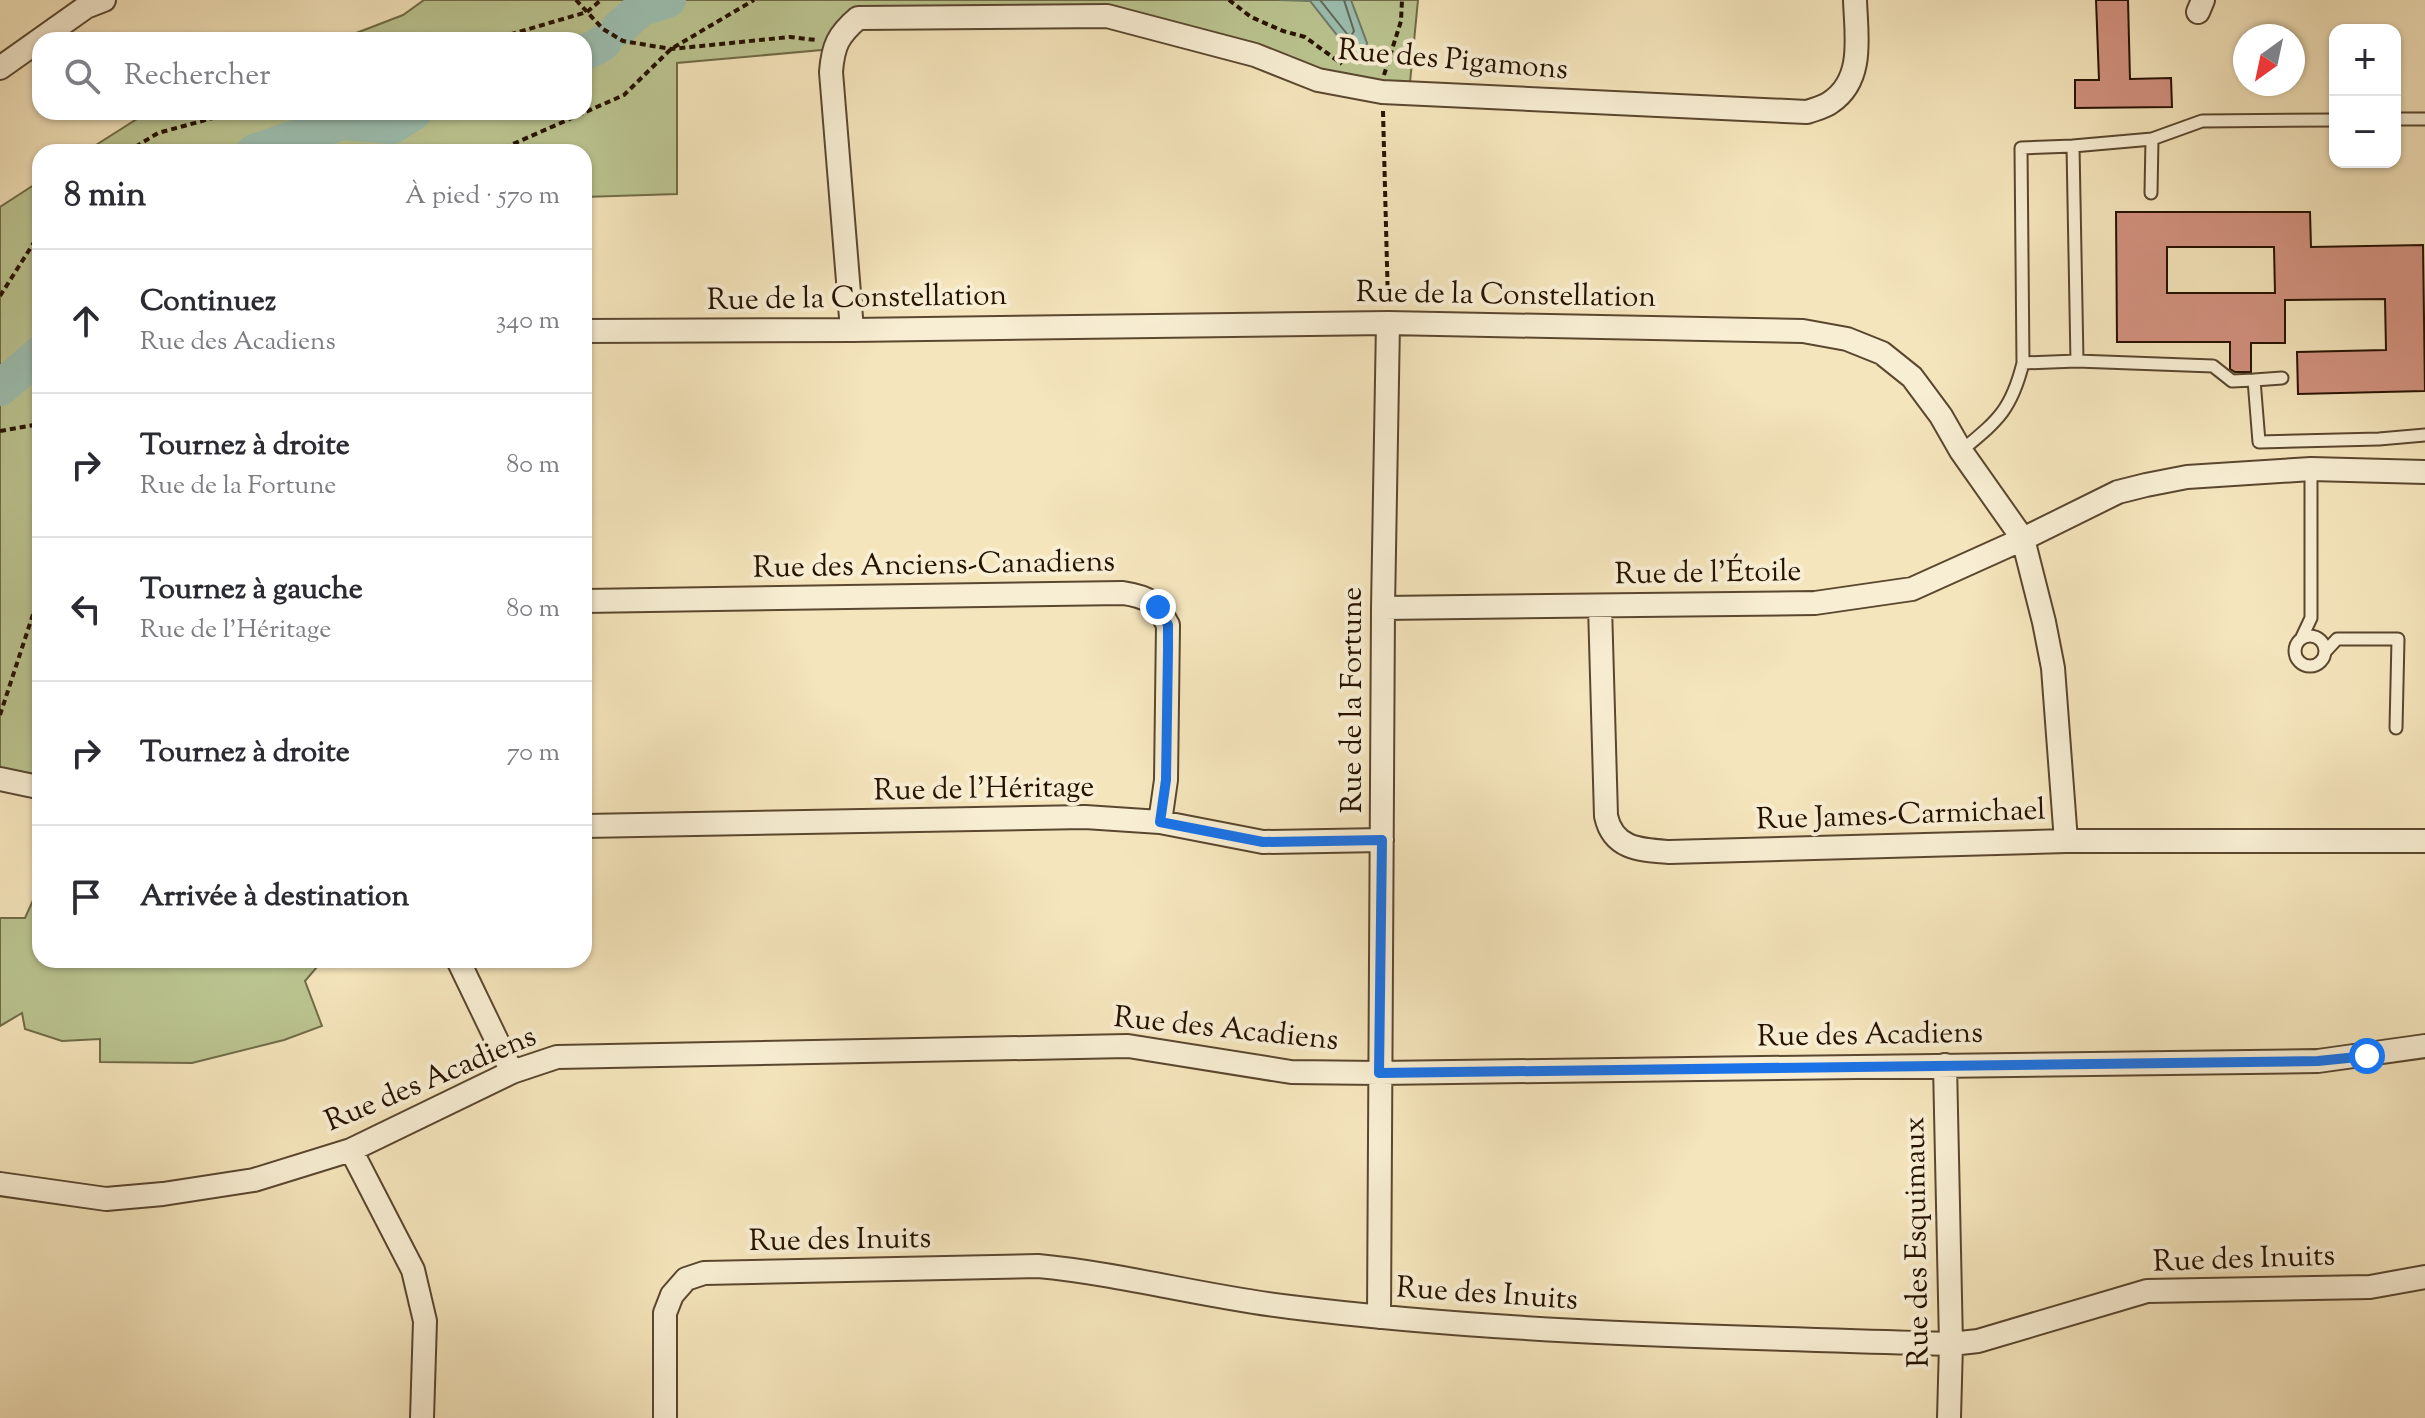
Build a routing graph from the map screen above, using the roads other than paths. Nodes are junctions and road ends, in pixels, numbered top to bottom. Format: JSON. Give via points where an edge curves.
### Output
{"nodes":[{"id":1,"x":104,"y":0,"type":"edge"},
{"id":2,"x":1855,"y":0,"type":"edge"},
{"id":3,"x":51,"y":32,"type":"edge"},
{"id":4,"x":32,"y":45,"type":"edge"},
{"id":5,"x":0,"y":68,"type":"edge"},
{"id":6,"x":2401,"y":119,"type":"edge"},
{"id":7,"x":2425,"y":119,"type":"edge"},
{"id":8,"x":2329,"y":120,"type":"edge"},
{"id":9,"x":2152,"y":139,"type":"junction"},
{"id":10,"x":2073,"y":146,"type":"junction"},
{"id":11,"x":2151,"y":193,"type":"dead end"},
{"id":12,"x":1388,"y":323,"type":"junction"},
{"id":13,"x":852,"y":330,"type":"junction"},
{"id":14,"x":592,"y":331,"type":"edge"},
{"id":15,"x":2077,"y":361,"type":"junction"},
{"id":16,"x":2023,"y":363,"type":"junction"},
{"id":17,"x":2282,"y":378,"type":"dead end"},
{"id":18,"x":2254,"y":380,"type":"junction"},
{"id":19,"x":2425,"y":435,"type":"edge"},
{"id":20,"x":1961,"y":451,"type":"junction"},
{"id":21,"x":2311,"y":469,"type":"junction"},
{"id":22,"x":2425,"y":472,"type":"edge"},
{"id":23,"x":2023,"y":539,"type":"junction"},
{"id":24,"x":592,"y":601,"type":"edge"},
{"id":25,"x":1600,"y":606,"type":"junction"},
{"id":26,"x":1383,"y":608,"type":"junction"},
{"id":27,"x":2302,"y":637,"type":"junction"},
{"id":28,"x":2325,"y":652,"type":"junction"},
{"id":29,"x":2396,"y":728,"type":"dead end"},
{"id":30,"x":0,"y":779,"type":"edge"},
{"id":31,"x":32,"y":786,"type":"edge"},
{"id":32,"x":1160,"y":822,"type":"junction"},
{"id":33,"x":592,"y":826,"type":"edge"},
{"id":34,"x":1382,"y":840,"type":"junction"},
{"id":35,"x":2066,"y":841,"type":"junction"},
{"id":36,"x":2425,"y":841,"type":"edge"},
{"id":37,"x":462,"y":968,"type":"edge"},
{"id":38,"x":2425,"y":1046,"type":"edge"},
{"id":39,"x":1945,"y":1065,"type":"junction"},
{"id":40,"x":512,"y":1072,"type":"junction"},
{"id":41,"x":1379,"y":1073,"type":"junction"},
{"id":42,"x":351,"y":1150,"type":"junction"},
{"id":43,"x":0,"y":1184,"type":"edge"},
{"id":44,"x":2425,"y":1277,"type":"edge"},
{"id":45,"x":1379,"y":1317,"type":"junction"},
{"id":46,"x":1951,"y":1344,"type":"junction"},
{"id":47,"x":422,"y":1418,"type":"edge"},
{"id":48,"x":665,"y":1418,"type":"edge"},
{"id":49,"x":1949,"y":1418,"type":"edge"}],
"edges":[{"from":1,"to":3,"type":"street"},
{"from":2,"to":13,"type":"street","name":"Rue des Pigamons","via":[[1857,61],[1851,77],[1831,102],[1807,112],[1382,92],[1318,80],[1255,55],[1107,16],[858,18],[833,49],[831,72]]},
{"from":4,"to":5,"type":"street"},
{"from":6,"to":7,"type":"lane"},
{"from":8,"to":9,"type":"lane","via":[[2202,121]]},
{"from":9,"to":10,"type":"lane"},
{"from":9,"to":11,"type":"lane"},
{"from":10,"to":15,"type":"lane"},
{"from":10,"to":16,"type":"lane","via":[[2021,148]]},
{"from":12,"to":13,"type":"street","name":"Rue de la Constellation"},
{"from":12,"to":20,"type":"street","name":"Rue de la Constellation","via":[[1803,331],[1847,339],[1882,353],[1912,377]]},
{"from":12,"to":26,"type":"street","name":"Rue de la Fortune"},
{"from":13,"to":14,"type":"street","name":"Rue de la Constellation"},
{"from":15,"to":16,"type":"lane"},
{"from":15,"to":18,"type":"lane","via":[[2213,366],[2232,381]]},
{"from":16,"to":20,"type":"lane","via":[[2017,389],[1999,419]]},
{"from":17,"to":18,"type":"lane"},
{"from":18,"to":19,"type":"lane","via":[[2259,442]]},
{"from":20,"to":23,"type":"street","name":"Rue de la Constellation"},
{"from":21,"to":22,"type":"street","name":"Rue de l'Étoile"},
{"from":21,"to":23,"type":"street","name":"Rue de l'Étoile","via":[[2187,477],[2118,492]]},
{"from":21,"to":27,"type":"lane","via":[[2311,618]]},
{"from":23,"to":25,"type":"street","name":"Rue de l'Étoile","via":[[1912,589],[1815,603]]},
{"from":23,"to":35,"type":"street","name":"Rue de la Constellation","via":[[2053,668]]},
{"from":24,"to":32,"type":"street","name":"Rue des Anciens-Canadiens","via":[[1142,596],[1158,607],[1168,625],[1166,780]]},
{"from":25,"to":26,"type":"street","name":"Rue de l'Étoile"},
{"from":25,"to":35,"type":"street","name":"Rue James-Carmichael","via":[[1606,816],[1610,832],[1624,843],[1669,852]]},
{"from":26,"to":34,"type":"street","name":"Rue de la Fortune"},
{"from":27,"to":28,"type":"lane","via":[[2316,637]]},
{"from":27,"to":28,"type":"lane","via":[[2294,648],[2300,662],[2316,664]]},
{"from":28,"to":29,"type":"lane","via":[[2337,639],[2398,639]]},
{"from":30,"to":31,"type":"street"},
{"from":32,"to":33,"type":"street","name":"Rue de l'Héritage","via":[[1085,817]]},
{"from":32,"to":34,"type":"street","name":"Rue de l'Héritage","via":[[1263,842]]},
{"from":34,"to":41,"type":"street","name":"Rue de la Fortune"},
{"from":35,"to":36,"type":"street","name":"Rue James-Carmichael"},
{"from":37,"to":40,"type":"street"},
{"from":38,"to":39,"type":"street","name":"Rue des Acadiens","via":[[2318,1061]]},
{"from":39,"to":41,"type":"street","name":"Rue des Acadiens"},
{"from":39,"to":46,"type":"street","name":"Rue des Esquimaux"},
{"from":40,"to":41,"type":"street","name":"Rue des Acadiens","via":[[557,1057],[1128,1046],[1291,1072]]},
{"from":40,"to":42,"type":"street","name":"Rue des Acadiens"},
{"from":41,"to":45,"type":"street","name":"Rue de la Fortune"},
{"from":42,"to":43,"type":"street","name":"Rue des Acadiens","via":[[254,1180],[163,1194],[106,1199]]},
{"from":42,"to":47,"type":"street","via":[[413,1270],[425,1321]]},
{"from":44,"to":46,"type":"street","name":"Rue des Inuits","via":[[2370,1287],[2147,1291],[1978,1341]]},
{"from":45,"to":46,"type":"street","name":"Rue des Inuits","via":[[1591,1333]]},
{"from":45,"to":48,"type":"street","name":"Rue des Inuits","via":[[1217,1297],[1038,1266],[704,1273],[686,1279],[665,1313]]},
{"from":46,"to":49,"type":"street","name":"Rue des Esquimaux"}]}
